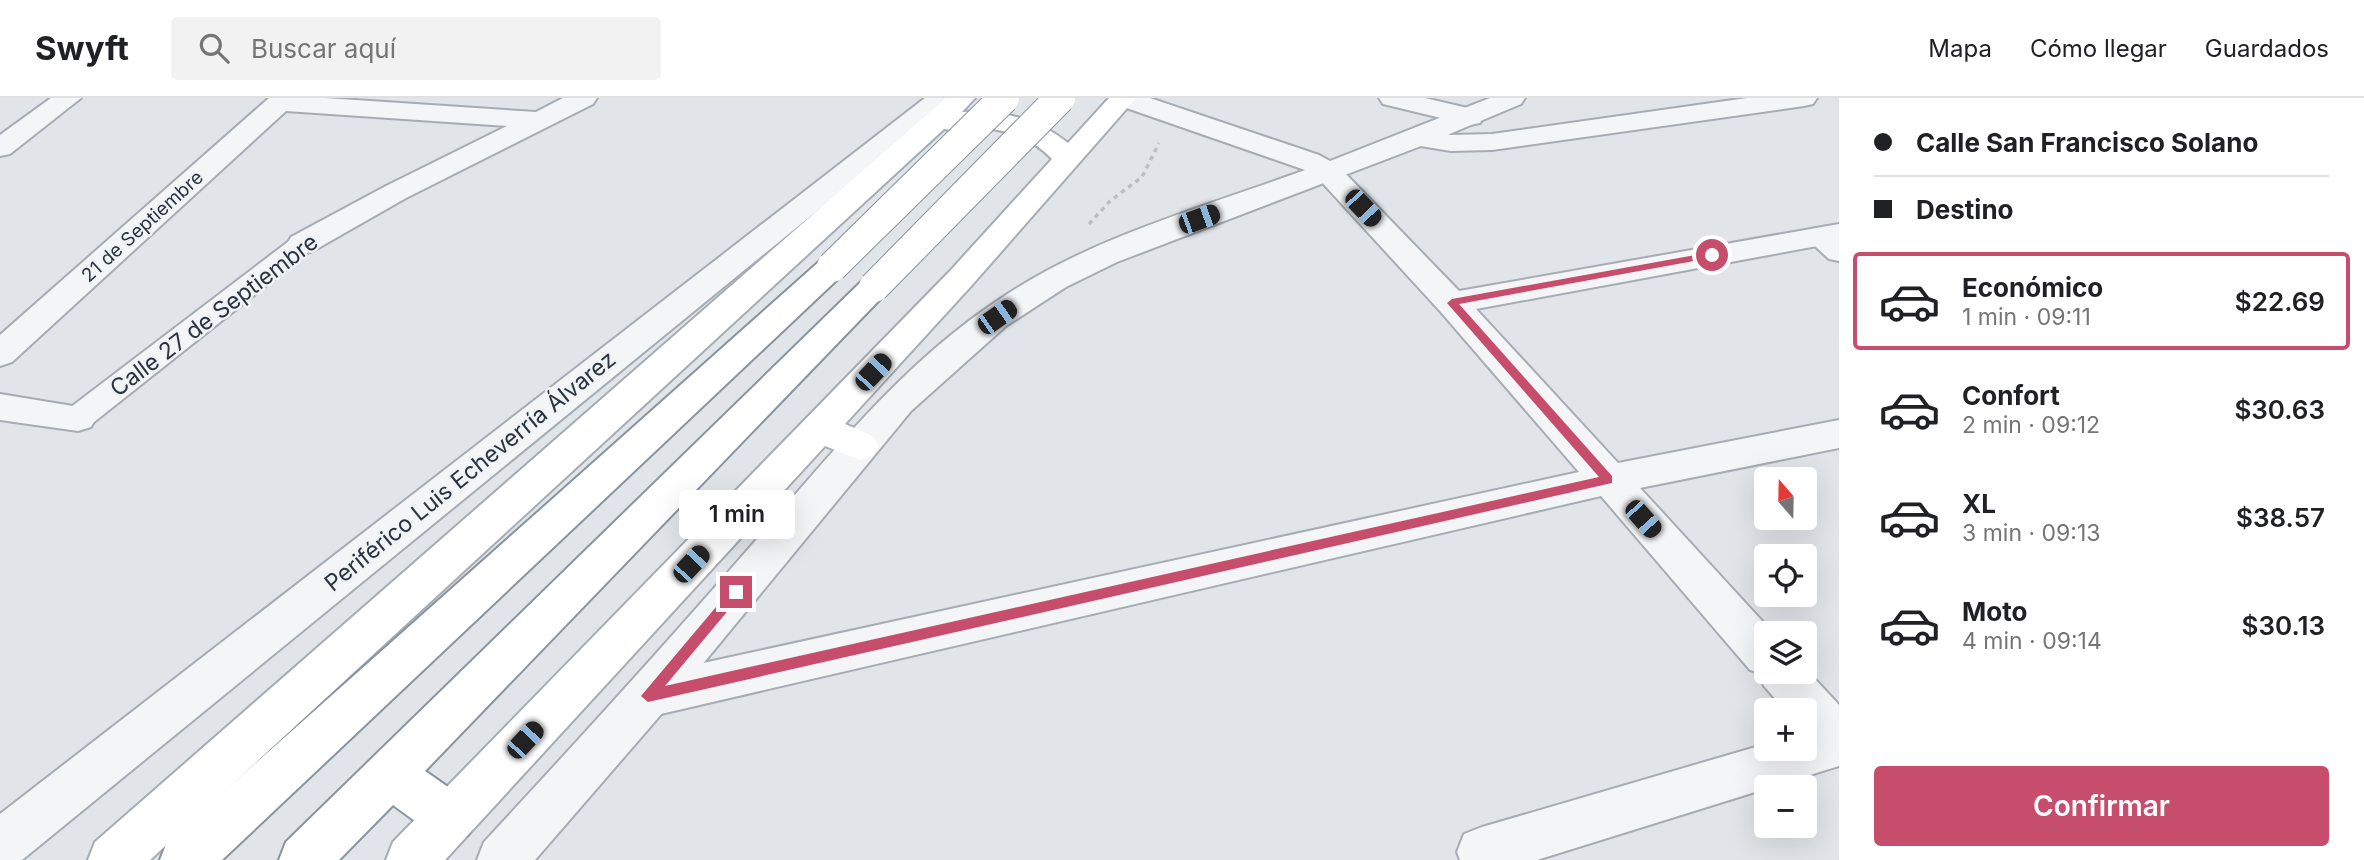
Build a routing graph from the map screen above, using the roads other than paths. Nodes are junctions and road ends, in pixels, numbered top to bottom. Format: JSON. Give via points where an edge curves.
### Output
{"nodes":[{"id":1,"x":68,"y":98,"type":"edge"},
{"id":2,"x":584,"y":98,"type":"edge"},
{"id":3,"x":962,"y":98,"type":"edge"},
{"id":4,"x":1004,"y":98,"type":"edge"},
{"id":5,"x":1060,"y":98,"type":"edge"},
{"id":6,"x":1124,"y":98,"type":"edge"},
{"id":7,"x":1392,"y":98,"type":"edge"},
{"id":8,"x":1512,"y":98,"type":"edge"},
{"id":9,"x":1804,"y":98,"type":"edge"},
{"id":10,"x":282,"y":100,"type":"edge"},
{"id":11,"x":937,"y":112,"type":"edge"},
{"id":12,"x":1470,"y":117,"type":"junction"},
{"id":13,"x":541,"y":120,"type":"junction"},
{"id":14,"x":1418,"y":138,"type":"junction"},
{"id":15,"x":0,"y":148,"type":"edge"},
{"id":16,"x":1068,"y":159,"type":"junction"},
{"id":17,"x":1328,"y":172,"type":"junction"},
{"id":18,"x":1832,"y":241,"type":"edge"},
{"id":19,"x":302,"y":244,"type":"joint"},
{"id":20,"x":1452,"y":303,"type":"junction"},
{"id":21,"x":0,"y":354,"type":"edge"},
{"id":22,"x":0,"y":407,"type":"edge"},
{"id":23,"x":78,"y":418,"type":"joint"},
{"id":24,"x":820,"y":428,"type":"junction"},
{"id":25,"x":1839,"y":434,"type":"edge"},
{"id":26,"x":860,"y":446,"type":"junction"},
{"id":27,"x":1608,"y":480,"type":"junction"},
{"id":28,"x":1754,"y":643,"type":"edge"},
{"id":29,"x":1791,"y":684,"type":"edge"},
{"id":30,"x":648,"y":696,"type":"junction"},
{"id":31,"x":1839,"y":738,"type":"edge"},
{"id":32,"x":1839,"y":744,"type":"edge"},
{"id":33,"x":390,"y":775,"type":"junction"},
{"id":34,"x":451,"y":818,"type":"junction"},
{"id":35,"x":0,"y":846,"type":"edge"},
{"id":36,"x":1482,"y":852,"type":"dead end"},
{"id":37,"x":113,"y":860,"type":"edge"},
{"id":38,"x":185,"y":860,"type":"edge"},
{"id":39,"x":304,"y":860,"type":"edge"},
{"id":40,"x":411,"y":860,"type":"edge"},
{"id":41,"x":502,"y":860,"type":"edge"}],
"edges":[{"from":1,"to":15,"type":"street"},
{"from":2,"to":13,"type":"street","name":"Calle 27 de Septiembre"},
{"from":3,"to":11,"type":"main road","name":"Periférico Luis Echeverría Álvarez"},
{"from":4,"to":38,"type":"main road","bridge":true,"via":[[678,411],[467,598]]},
{"from":5,"to":33,"type":"main road","bridge":true},
{"from":6,"to":16,"type":"main road"},
{"from":6,"to":17,"type":"street","via":[[1308,161]]},
{"from":7,"to":12,"type":"street"},
{"from":8,"to":12,"type":"street"},
{"from":9,"to":14,"type":"street","via":[[1492,142]]},
{"from":10,"to":13,"type":"street"},
{"from":10,"to":21,"type":"street","name":"21 de Septiembre"},
{"from":11,"to":16,"type":"main road","via":[[958,121],[985,120],[1036,132],[1056,144]]},
{"from":11,"to":35,"type":"street","name":"Periférico Luis Echeverría Álvarez","via":[[787,218]]},
{"from":11,"to":37,"type":"main road","name":"Periférico Luis Echeverría Álvarez","via":[[461,549]]},
{"from":12,"to":14,"type":"street"},
{"from":13,"to":19,"type":"street","name":"Calle 27 de Septiembre"},
{"from":14,"to":17,"type":"street"},
{"from":16,"to":24,"type":"main road"},
{"from":17,"to":20,"type":"street"},
{"from":17,"to":26,"type":"street","via":[[1092,261],[1030,294],[942,360]]},
{"from":18,"to":20,"type":"street"},
{"from":19,"to":23,"type":"street","name":"Calle 27 de Septiembre"},
{"from":20,"to":27,"type":"street"},
{"from":22,"to":23,"type":"street"},
{"from":24,"to":26,"type":"main road"},
{"from":24,"to":34,"type":"main road"},
{"from":25,"to":27,"type":"street"},
{"from":26,"to":30,"type":"street"},
{"from":27,"to":28,"type":"street"},
{"from":27,"to":30,"type":"street"},
{"from":29,"to":31,"type":"street"},
{"from":30,"to":41,"type":"street"},
{"from":32,"to":36,"type":"street"},
{"from":33,"to":34,"type":"main road"},
{"from":33,"to":39,"type":"main road"},
{"from":34,"to":40,"type":"main road"}]}
